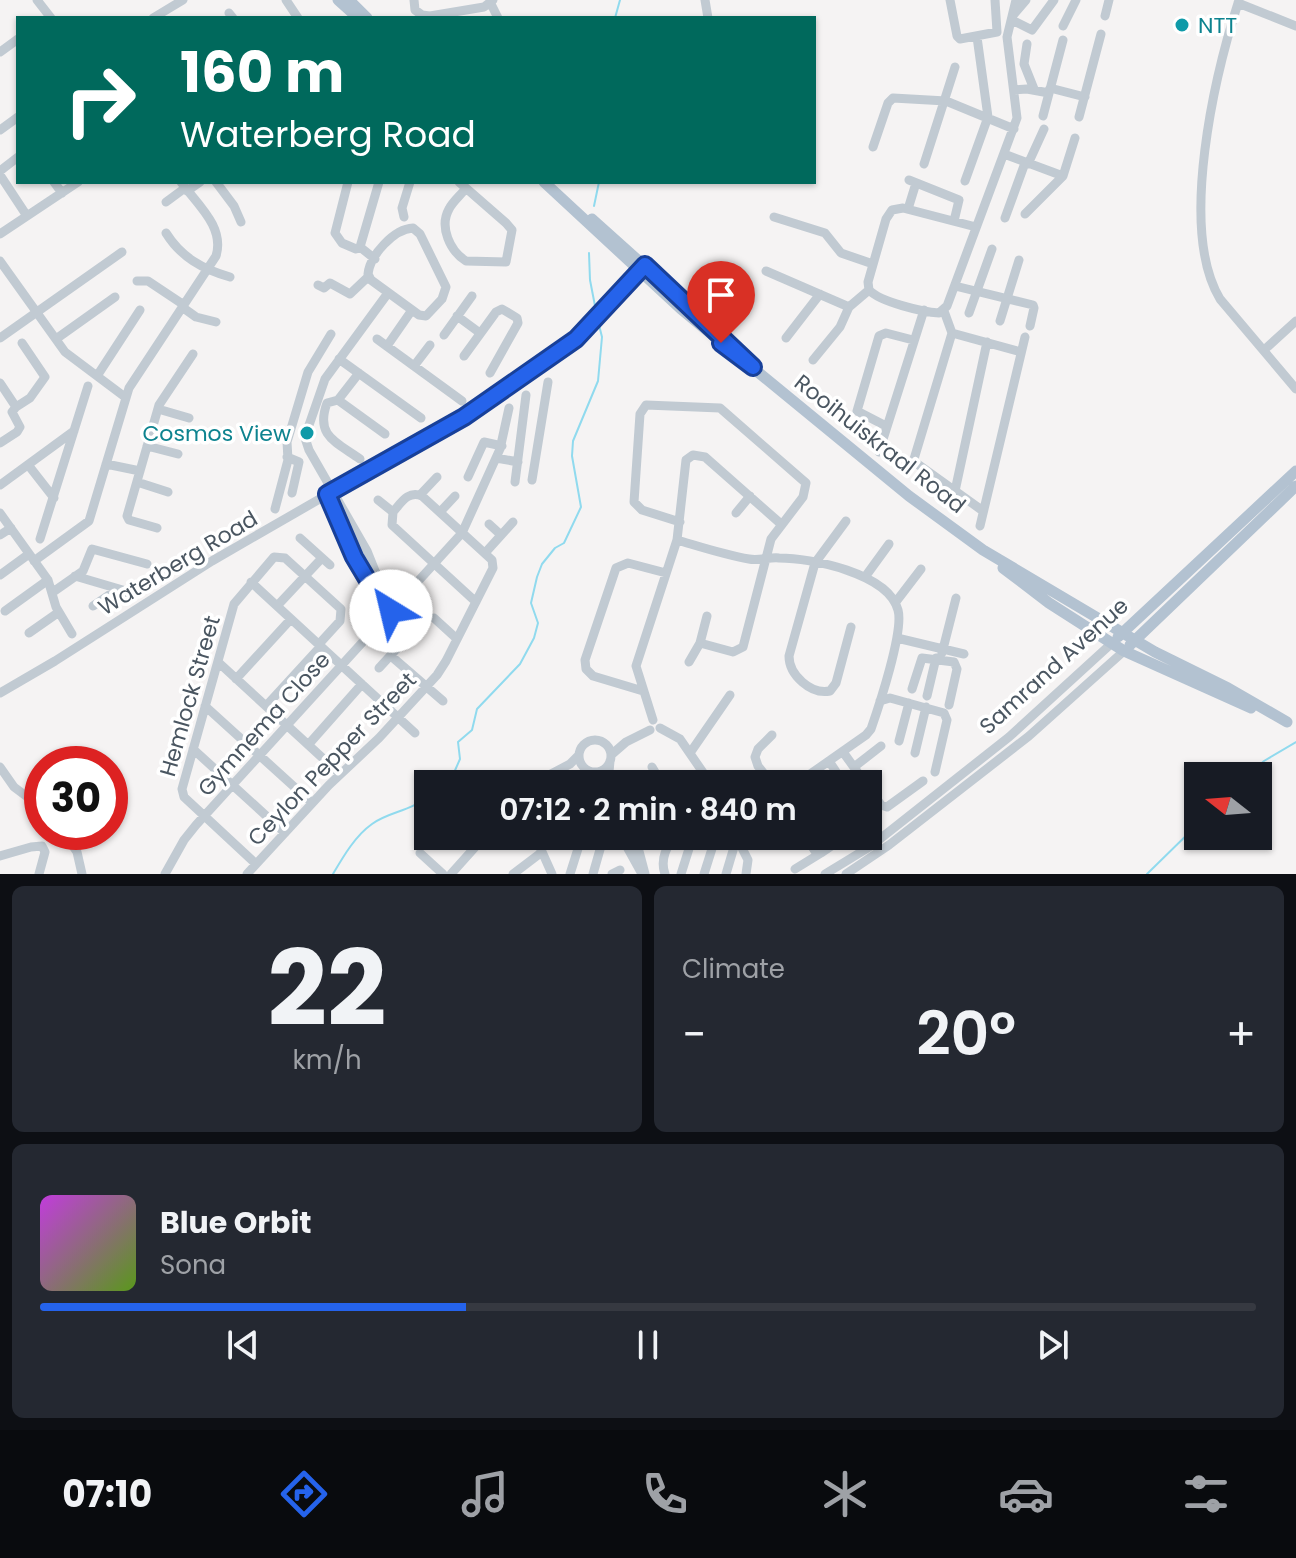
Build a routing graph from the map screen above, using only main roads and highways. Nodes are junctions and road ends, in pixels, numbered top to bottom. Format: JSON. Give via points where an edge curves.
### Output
{"nodes":[{"id":1,"x":338,"y":0,"type":"edge"},
{"id":2,"x":349,"y":0,"type":"edge"},
{"id":3,"x":356,"y":16,"type":"edge"},
{"id":4,"x":365,"y":16,"type":"edge"},
{"id":5,"x":546,"y":184,"type":"edge"},
{"id":6,"x":553,"y":184,"type":"edge"},
{"id":7,"x":642,"y":269,"type":"junction"},
{"id":8,"x":1296,"y":471,"type":"edge"},
{"id":9,"x":1296,"y":486,"type":"edge"},
{"id":10,"x":983,"y":550,"type":"junction"},
{"id":11,"x":1145,"y":610,"type":"junction"},
{"id":12,"x":1158,"y":618,"type":"junction"},
{"id":13,"x":1101,"y":619,"type":"junction"},
{"id":14,"x":1122,"y":633,"type":"junction"},
{"id":15,"x":1135,"y":640,"type":"junction"},
{"id":16,"x":1112,"y":643,"type":"junction"},
{"id":17,"x":1124,"y":651,"type":"junction"},
{"id":18,"x":1159,"y":654,"type":"junction"},
{"id":19,"x":1290,"y":724,"type":"edge"}],
"edges":[{"from":1,"to":3,"type":"main road"},
{"from":2,"to":4,"type":"main road"},
{"from":5,"to":7,"type":"main road","name":"Rooihuiskraal Road"},
{"from":6,"to":7,"type":"main road","name":"Rooihuiskraal Road"},
{"from":7,"to":10,"type":"main road","name":"Rooihuiskraal Road","via":[[855,454]]},
{"from":8,"to":11,"type":"main road","name":"Samrand Avenue"},
{"from":9,"to":12,"type":"main road","name":"Samrand Avenue"},
{"from":10,"to":13,"type":"main road","name":"Rooihuiskraal Road"},
{"from":10,"to":16,"type":"main road","name":"Rooihuiskraal Road","via":[[1033,592]]},
{"from":11,"to":13,"type":"main road","via":[[1122,620]]},
{"from":11,"to":14,"type":"main road","name":"Samrand Avenue"},
{"from":12,"to":15,"type":"main road","name":"Samrand Avenue"},
{"from":12,"to":18,"type":"main road","via":[[1152,638]]},
{"from":13,"to":14,"type":"main road","name":"Rooihuiskraal Road"},
{"from":14,"to":15,"type":"main road","name":"Rooihuiskraal Road"},
{"from":14,"to":16,"type":"main road","name":"Samrand Avenue"},
{"from":15,"to":17,"type":"main road","name":"Samrand Avenue"},
{"from":15,"to":18,"type":"main road","name":"Rooihuiskraal Road"},
{"from":16,"to":17,"type":"main road","name":"Rooihuiskraal Road"},
{"from":17,"to":19,"type":"main road","name":"Rooihuiskraal Road"},
{"from":18,"to":19,"type":"main road","name":"Rooihuiskraal Road"}]}
